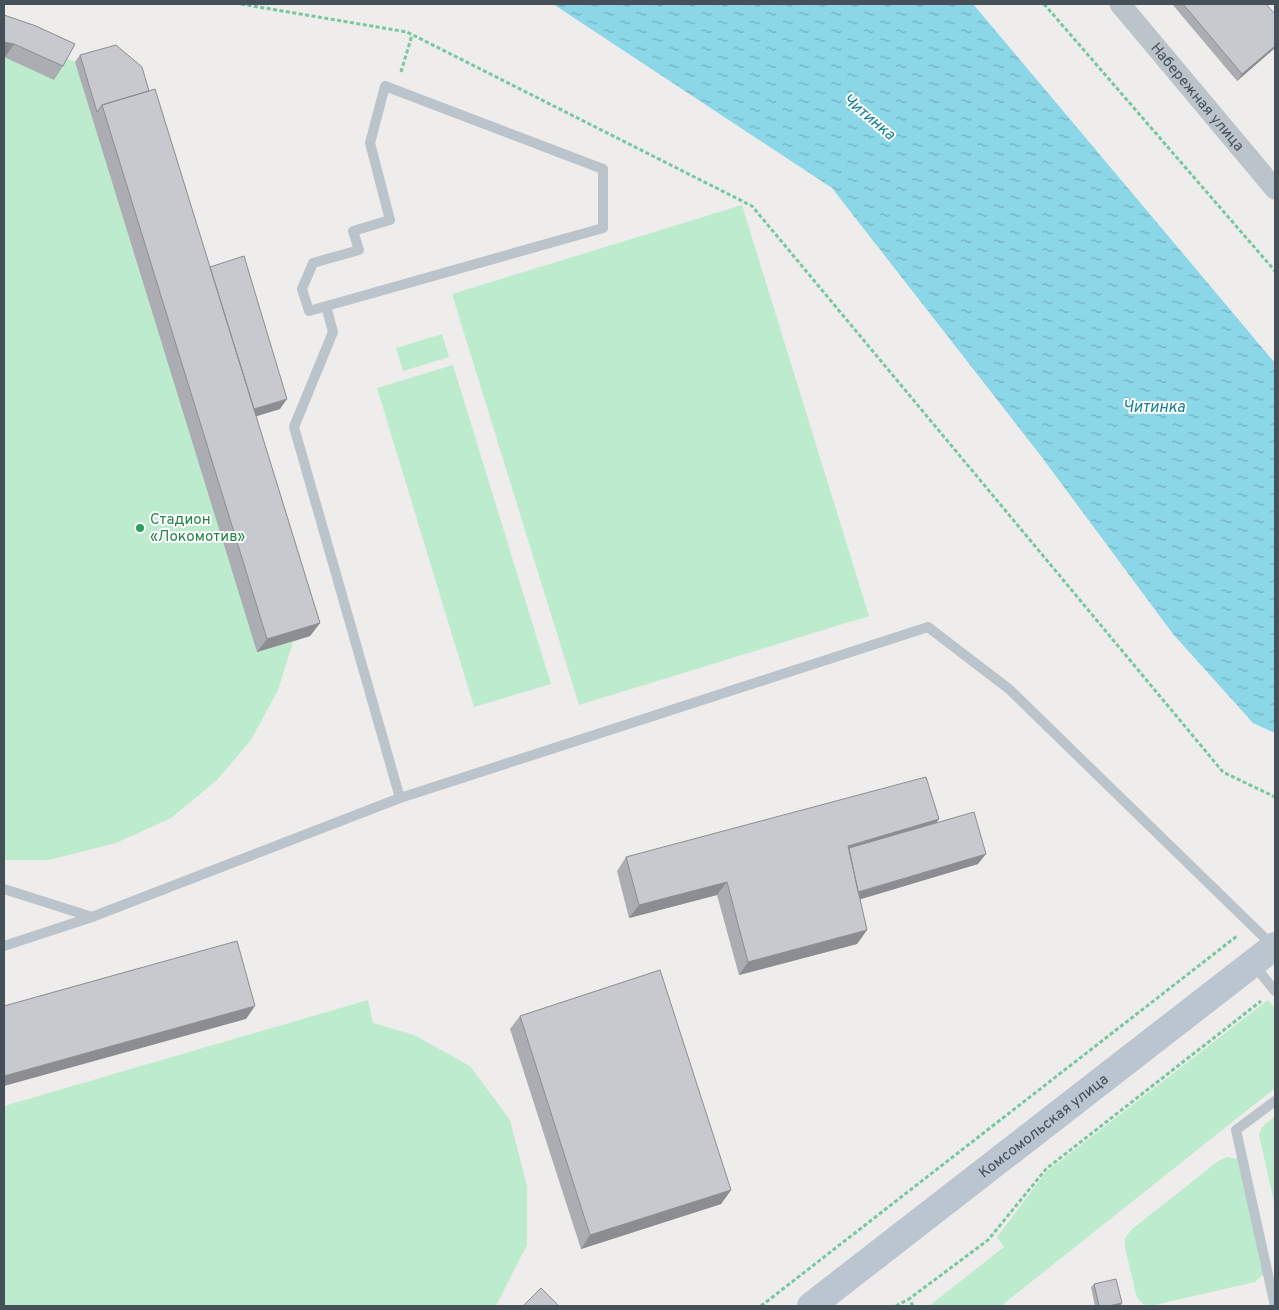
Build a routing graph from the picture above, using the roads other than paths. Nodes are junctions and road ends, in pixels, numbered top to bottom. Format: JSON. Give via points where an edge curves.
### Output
{"nodes":[{"id":1,"x":1120,"y":4,"type":"edge"},
{"id":2,"x":1275,"y":189,"type":"edge"},
{"id":3,"x":326,"y":306,"type":"junction"},
{"id":4,"x":400,"y":798,"type":"junction"},
{"id":5,"x":4,"y":889,"type":"edge"},
{"id":6,"x":92,"y":917,"type":"junction"},
{"id":7,"x":4,"y":946,"type":"edge"},
{"id":8,"x":1275,"y":947,"type":"edge"},
{"id":9,"x":1253,"y":964,"type":"junction"},
{"id":10,"x":1275,"y":991,"type":"edge"},
{"id":11,"x":1275,"y":1101,"type":"edge"},
{"id":12,"x":811,"y":1306,"type":"edge"},
{"id":13,"x":1275,"y":1306,"type":"edge"}],
"edges":[{"from":1,"to":2,"type":"street","name":"Набережная улица"},
{"from":3,"to":3,"type":"lane","via":[[603,228],[603,169],[385,86],[370,143],[390,220],[353,231],[359,250],[313,263],[302,289],[309,311]]},
{"from":3,"to":4,"type":"lane","via":[[333,332],[294,427]]},
{"from":4,"to":6,"type":"lane"},
{"from":4,"to":8,"type":"lane","via":[[928,628],[1009,688]]},
{"from":5,"to":6,"type":"lane"},
{"from":6,"to":7,"type":"lane"},
{"from":8,"to":9,"type":"main road","name":"Комсомольская улица"},
{"from":9,"to":10,"type":"lane"},
{"from":9,"to":12,"type":"main road","name":"Комсомольская улица"},
{"from":11,"to":13,"type":"lane","via":[[1236,1130]]}]}
